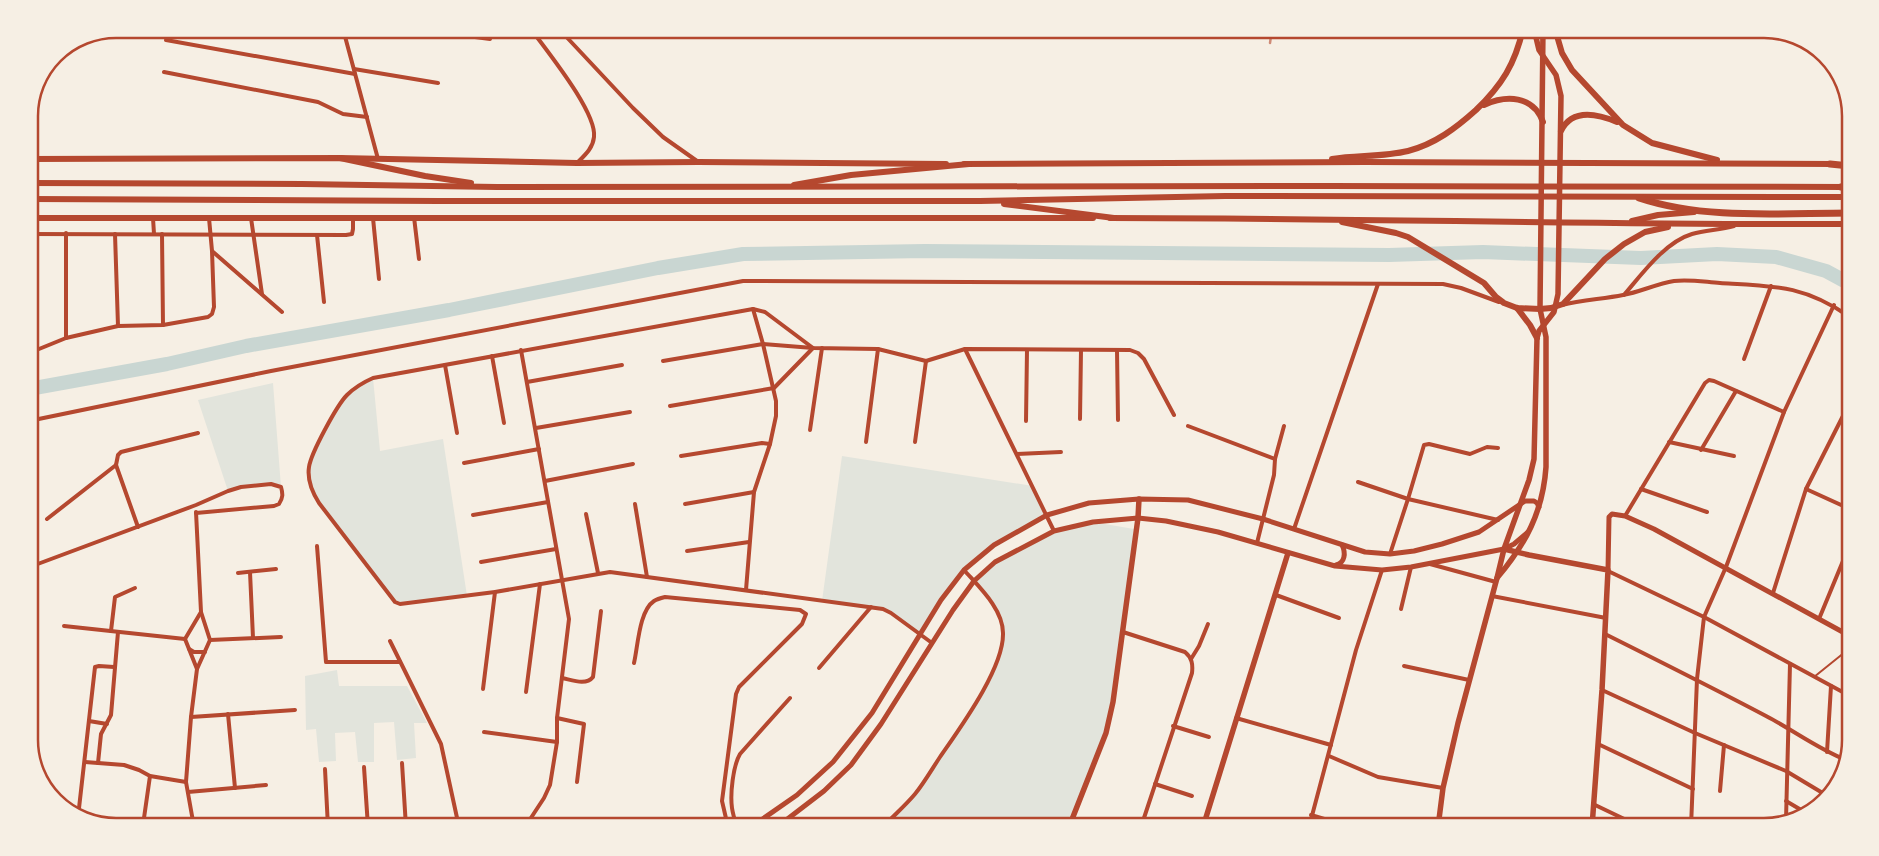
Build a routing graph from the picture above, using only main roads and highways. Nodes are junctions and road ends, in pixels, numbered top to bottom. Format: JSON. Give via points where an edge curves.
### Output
{"nodes":[{"id":1,"x":1521,"y":38,"type":"edge"},
{"id":2,"x":1535,"y":38,"type":"edge"},
{"id":3,"x":1542,"y":38,"type":"edge"},
{"id":4,"x":1558,"y":38,"type":"edge"},
{"id":5,"x":1543,"y":56,"type":"junction"},
{"id":6,"x":1476,"y":109,"type":"junction"},
{"id":7,"x":1543,"y":122,"type":"junction"},
{"id":8,"x":1623,"y":125,"type":"junction"},
{"id":9,"x":1561,"y":133,"type":"junction"},
{"id":10,"x":340,"y":158,"type":"junction"},
{"id":11,"x":38,"y":159,"type":"edge"},
{"id":12,"x":1316,"y":162,"type":"junction"},
{"id":13,"x":1727,"y":163,"type":"junction"},
{"id":14,"x":969,"y":164,"type":"junction"},
{"id":15,"x":1830,"y":164,"type":"joint"},
{"id":16,"x":1841,"y":165,"type":"edge"},
{"id":17,"x":38,"y":183,"type":"edge"},
{"id":18,"x":497,"y":187,"type":"junction"},
{"id":19,"x":1841,"y":187,"type":"edge"},
{"id":20,"x":783,"y":188,"type":"junction"},
{"id":21,"x":1841,"y":197,"type":"edge"},
{"id":22,"x":1639,"y":198,"type":"junction"},
{"id":23,"x":38,"y":199,"type":"edge"},
{"id":24,"x":980,"y":201,"type":"junction"},
{"id":25,"x":1703,"y":212,"type":"junction"},
{"id":26,"x":1841,"y":213,"type":"edge"},
{"id":27,"x":38,"y":218,"type":"edge"},
{"id":28,"x":1114,"y":218,"type":"junction"},
{"id":29,"x":1324,"y":219,"type":"junction"},
{"id":30,"x":1621,"y":223,"type":"junction"},
{"id":31,"x":1677,"y":224,"type":"junction"},
{"id":32,"x":1841,"y":224,"type":"edge"},
{"id":33,"x":1556,"y":307,"type":"junction"},
{"id":34,"x":1517,"y":308,"type":"junction"},
{"id":35,"x":1540,"y":309,"type":"junction"},
{"id":36,"x":1543,"y":325,"type":"junction"},
{"id":37,"x":1537,"y":338,"type":"junction"},
{"id":38,"x":1139,"y":499,"type":"road end"},
{"id":39,"x":1504,"y":549,"type":"junction"},
{"id":40,"x":1516,"y":552,"type":"junction"},
{"id":41,"x":1288,"y":553,"type":"road end"},
{"id":42,"x":1496,"y":580,"type":"junction"},
{"id":43,"x":1073,"y":818,"type":"edge"},
{"id":44,"x":1206,"y":818,"type":"edge"},
{"id":45,"x":1439,"y":818,"type":"edge"},
{"id":46,"x":1592,"y":818,"type":"edge"}],
"edges":[{"from":1,"to":6,"type":"main road","via":[[1508,72],[1492,95]]},
{"from":2,"to":5,"type":"main road"},
{"from":3,"to":5,"type":"main road"},
{"from":4,"to":8,"type":"main road","via":[[1572,70]]},
{"from":5,"to":7,"type":"main road"},
{"from":5,"to":9,"type":"main road","via":[[1558,81]]},
{"from":6,"to":7,"type":"main road","via":[[1498,100],[1518,99],[1534,107]]},
{"from":6,"to":12,"type":"main road","via":[[1448,133],[1419,148]]},
{"from":7,"to":35,"type":"main road"},
{"from":8,"to":9,"type":"main road","via":[[1584,114],[1569,120]]},
{"from":8,"to":13,"type":"main road","via":[[1652,143]]},
{"from":9,"to":33,"type":"main road"},
{"from":10,"to":11,"type":"main road"},
{"from":10,"to":14,"type":"main road","via":[[577,163]]},
{"from":10,"to":18,"type":"main road"},
{"from":12,"to":13,"type":"main road"},
{"from":12,"to":14,"type":"main road"},
{"from":13,"to":15,"type":"main road"},
{"from":14,"to":20,"type":"main road","via":[[851,175]]},
{"from":15,"to":16,"type":"highway"},
{"from":17,"to":18,"type":"main road"},
{"from":18,"to":20,"type":"main road"},
{"from":19,"to":20,"type":"main road"},
{"from":21,"to":22,"type":"main road"},
{"from":22,"to":24,"type":"main road","via":[[1225,196]]},
{"from":22,"to":25,"type":"highway"},
{"from":23,"to":24,"type":"main road"},
{"from":24,"to":28,"type":"main road"},
{"from":25,"to":26,"type":"highway"},
{"from":25,"to":30,"type":"main road","via":[[1658,215]]},
{"from":27,"to":28,"type":"main road"},
{"from":28,"to":29,"type":"main road"},
{"from":29,"to":30,"type":"main road"},
{"from":29,"to":34,"type":"main road","via":[[1396,233],[1414,240],[1480,279],[1504,303]]},
{"from":30,"to":31,"type":"main road"},
{"from":31,"to":32,"type":"main road"},
{"from":31,"to":33,"type":"main road","via":[[1645,232],[1624,244]]},
{"from":33,"to":35,"type":"main road"},
{"from":33,"to":36,"type":"main road"},
{"from":34,"to":35,"type":"main road"},
{"from":34,"to":37,"type":"main road"},
{"from":35,"to":36,"type":"main road"},
{"from":36,"to":37,"type":"main road"},
{"from":36,"to":40,"type":"main road","via":[[1546,337],[1545,488],[1534,524]]},
{"from":37,"to":39,"type":"main road","via":[[1534,459]]},
{"from":38,"to":43,"type":"main road","via":[[1113,702],[1106,734]]},
{"from":39,"to":40,"type":"main road"},
{"from":39,"to":42,"type":"main road"},
{"from":40,"to":42,"type":"main road"},
{"from":40,"to":46,"type":"main road","via":[[1608,570]]},
{"from":41,"to":44,"type":"main road"},
{"from":42,"to":45,"type":"main road","via":[[1443,788]]}]}
